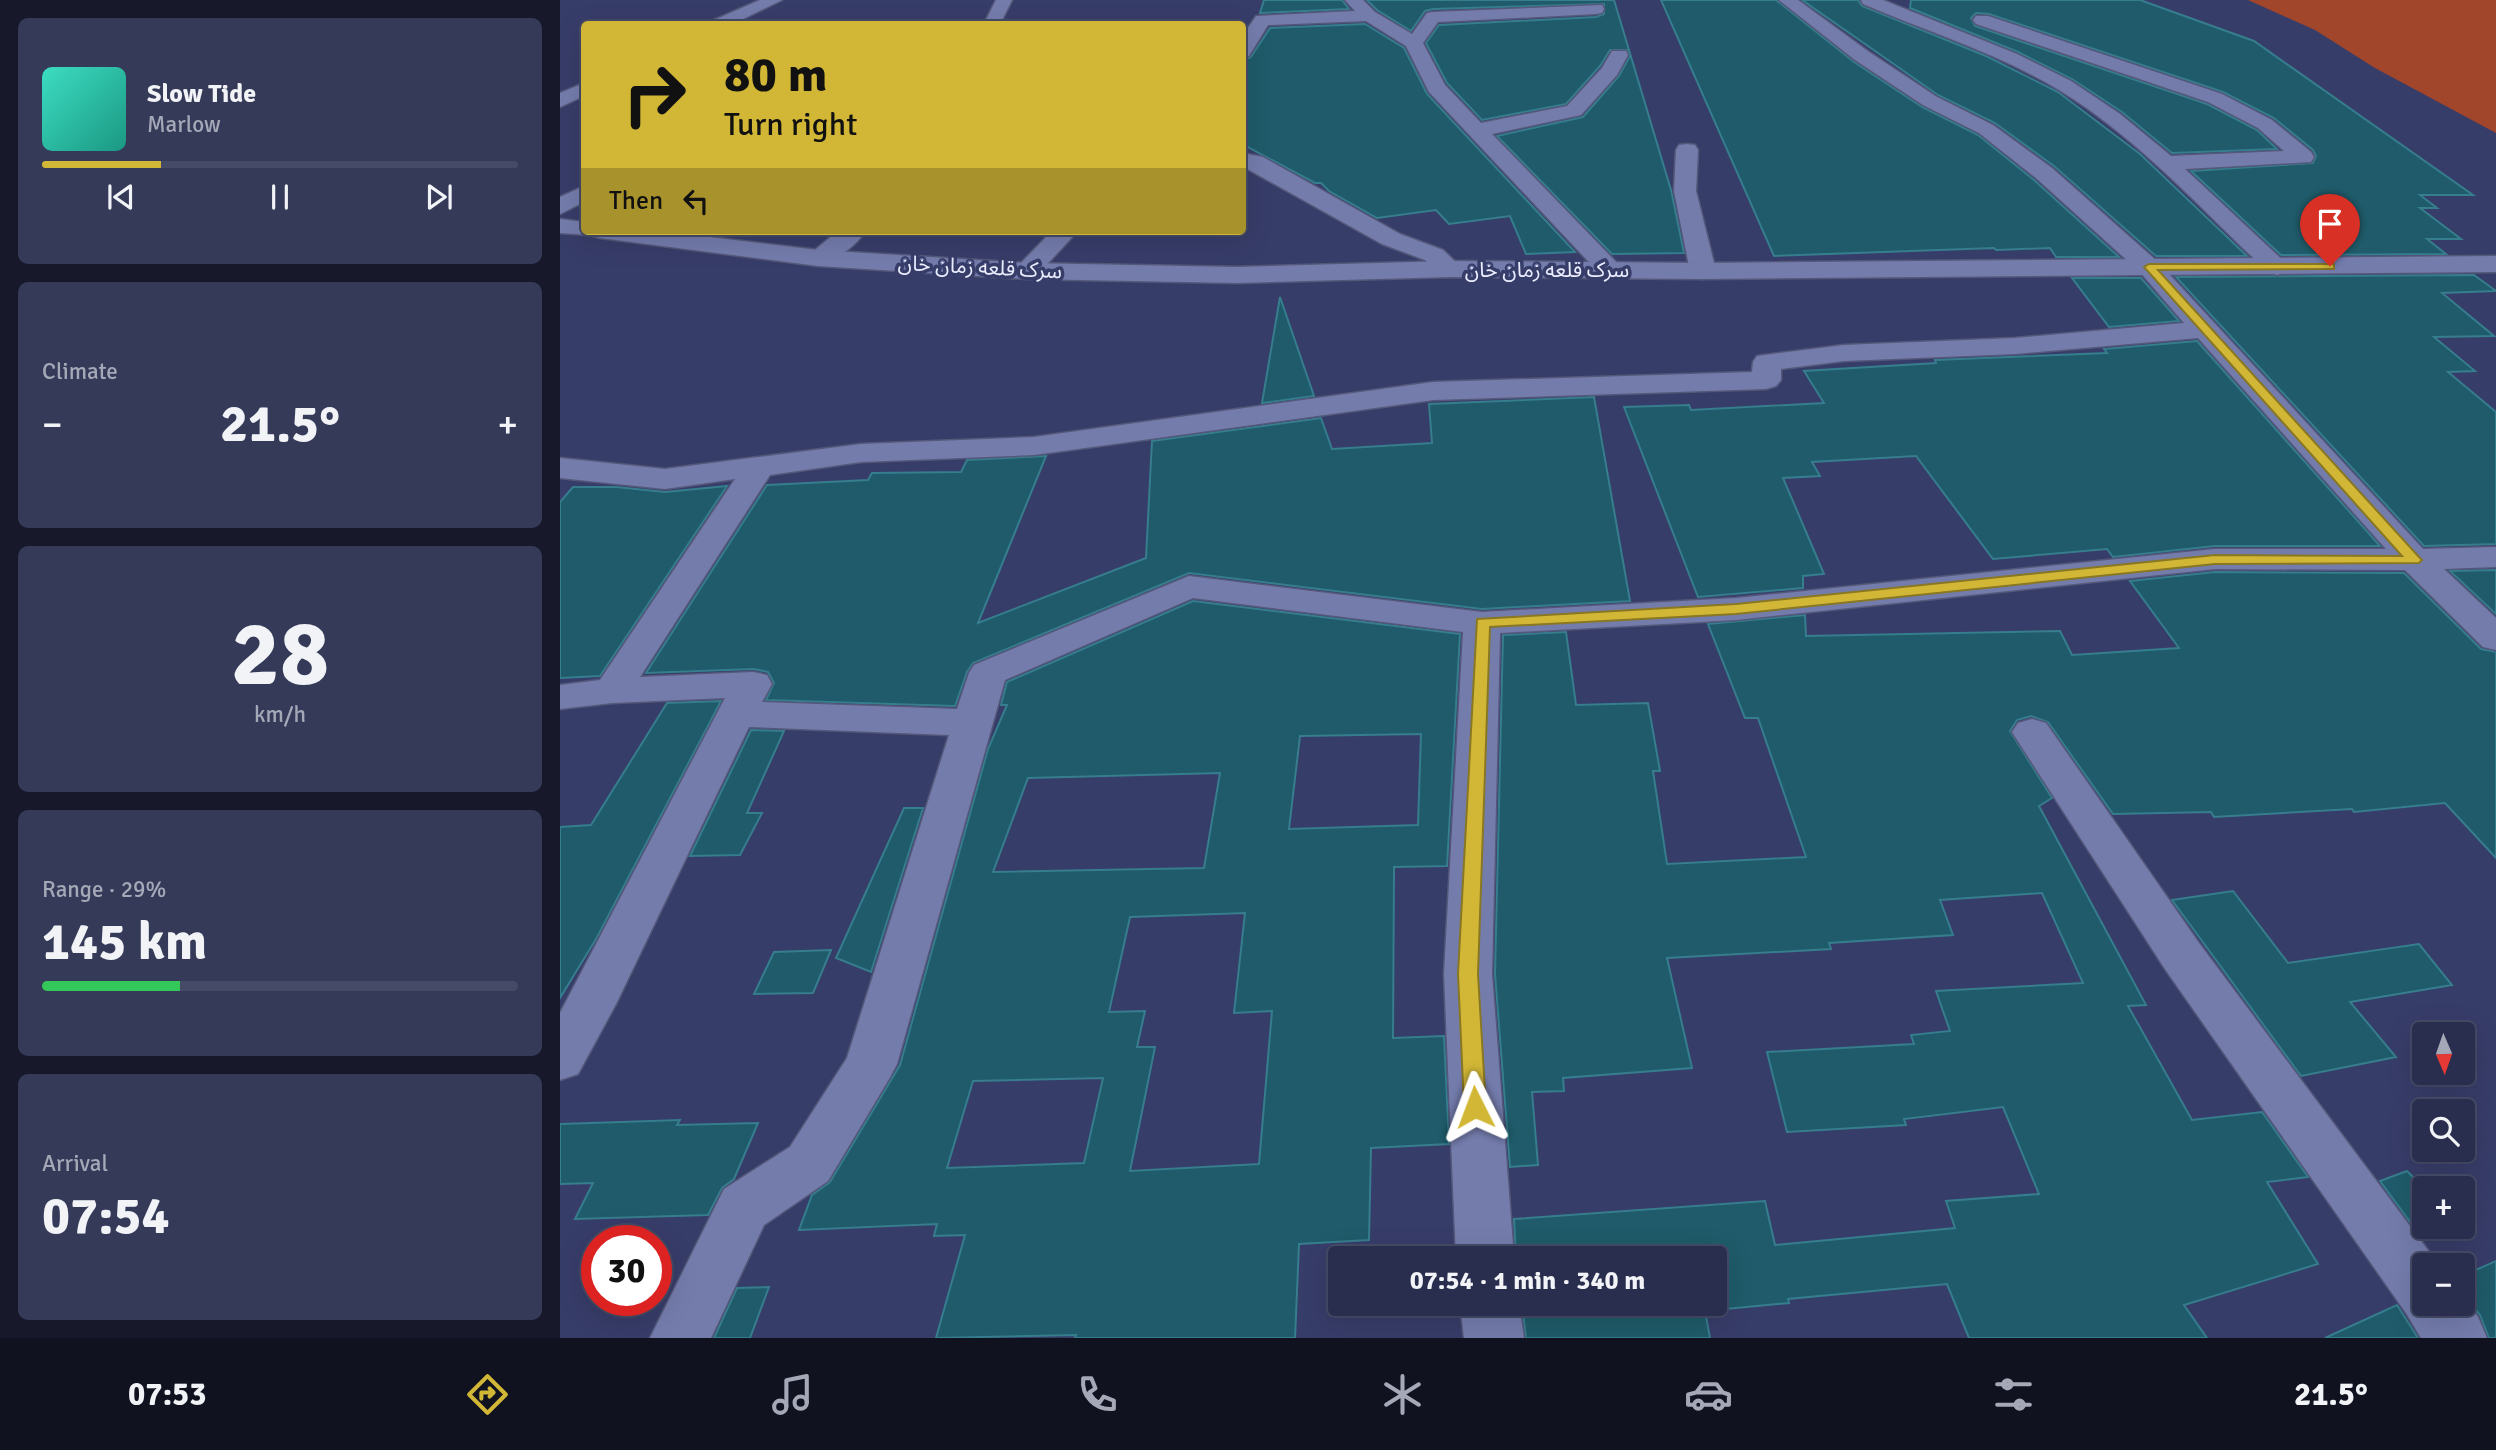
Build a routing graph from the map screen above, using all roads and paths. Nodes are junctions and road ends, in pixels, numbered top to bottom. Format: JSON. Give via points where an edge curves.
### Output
{"nodes":[{"id":1,"x":774,"y":0,"type":"edge"},
{"id":2,"x":1004,"y":0,"type":"edge"},
{"id":3,"x":1353,"y":0,"type":"edge"},
{"id":4,"x":1787,"y":0,"type":"edge"},
{"id":5,"x":1869,"y":0,"type":"edge"},
{"id":6,"x":1597,"y":9,"type":"dead end"},
{"id":7,"x":1369,"y":16,"type":"junction"},
{"id":8,"x":1982,"y":20,"type":"dead end"},
{"id":9,"x":727,"y":21,"type":"edge"},
{"id":10,"x":994,"y":21,"type":"edge"},
{"id":11,"x":1414,"y":43,"type":"junction"},
{"id":12,"x":1246,"y":46,"type":"edge"},
{"id":13,"x":1619,"y":55,"type":"dead end"},
{"id":14,"x":581,"y":92,"type":"edge"},
{"id":15,"x":564,"y":110,"type":"edge"},
{"id":16,"x":1475,"y":131,"type":"junction"},
{"id":17,"x":1687,"y":150,"type":"dead end"},
{"id":18,"x":1246,"y":160,"type":"edge"},
{"id":19,"x":2164,"y":163,"type":"junction"},
{"id":20,"x":581,"y":195,"type":"edge"},
{"id":21,"x":560,"y":207,"type":"edge"},
{"id":22,"x":560,"y":226,"type":"edge"},
{"id":23,"x":581,"y":229,"type":"edge"},
{"id":24,"x":632,"y":235,"type":"edge"},
{"id":25,"x":848,"y":235,"type":"edge"},
{"id":26,"x":1062,"y":235,"type":"edge"},
{"id":27,"x":818,"y":258,"type":"junction"},
{"id":28,"x":2496,"y":264,"type":"edge"},
{"id":29,"x":2149,"y":267,"type":"junction"},
{"id":30,"x":2277,"y":267,"type":"junction"},
{"id":31,"x":1450,"y":270,"type":"junction"},
{"id":32,"x":1027,"y":271,"type":"junction"},
{"id":33,"x":1611,"y":271,"type":"junction"},
{"id":34,"x":1703,"y":271,"type":"junction"},
{"id":35,"x":2204,"y":329,"type":"junction"},
{"id":36,"x":760,"y":466,"type":"junction"},
{"id":37,"x":560,"y":468,"type":"edge"},
{"id":38,"x":2496,"y":557,"type":"edge"},
{"id":39,"x":2414,"y":560,"type":"junction"},
{"id":40,"x":1482,"y":623,"type":"junction"},
{"id":41,"x":2496,"y":639,"type":"edge"},
{"id":42,"x":612,"y":691,"type":"junction"},
{"id":43,"x":560,"y":697,"type":"edge"},
{"id":44,"x":735,"y":714,"type":"junction"},
{"id":45,"x":974,"y":723,"type":"junction"},
{"id":46,"x":2032,"y":732,"type":"dead end"},
{"id":47,"x":560,"y":1059,"type":"edge"},
{"id":48,"x":1484,"y":1246,"type":"edge"},
{"id":49,"x":2412,"y":1275,"type":"edge"},
{"id":50,"x":1491,"y":1316,"type":"edge"},
{"id":51,"x":2441,"y":1316,"type":"edge"},
{"id":52,"x":680,"y":1338,"type":"edge"},
{"id":53,"x":1494,"y":1338,"type":"edge"},
{"id":54,"x":2457,"y":1338,"type":"edge"}],
"edges":[{"from":1,"to":9,"type":"street"},
{"from":2,"to":10,"type":"street"},
{"from":3,"to":7,"type":"street"},
{"from":4,"to":29,"type":"street","via":[[1930,101],[1986,129],[2044,173]]},
{"from":5,"to":19,"type":"street","via":[[2043,73],[2089,101]]},
{"from":6,"to":11,"type":"street","via":[[1433,17]]},
{"from":7,"to":11,"type":"street"},
{"from":7,"to":12,"type":"street","via":[[1262,20]]},
{"from":8,"to":19,"type":"street","via":[[2215,98],[2265,124],[2303,157]]},
{"from":11,"to":16,"type":"street","via":[[1436,88]]},
{"from":13,"to":16,"type":"street","via":[[1574,111]]},
{"from":14,"to":15,"type":"street"},
{"from":16,"to":33,"type":"street"},
{"from":17,"to":34,"type":"street","via":[[1685,191]]},
{"from":18,"to":31,"type":"street","via":[[1391,239],[1434,254]]},
{"from":19,"to":30,"type":"street"},
{"from":20,"to":21,"type":"street"},
{"from":22,"to":23,"type":"street"},
{"from":24,"to":27,"type":"street","name":"سرک قلعه زمان خان"},
{"from":25,"to":27,"type":"street"},
{"from":26,"to":32,"type":"street"},
{"from":27,"to":32,"type":"street","name":"سرک قلعه زمان خان"},
{"from":28,"to":30,"type":"street","name":"سرک قلعه زمان خان"},
{"from":29,"to":30,"type":"street","name":"سرک قلعه زمان خان"},
{"from":29,"to":34,"type":"street","name":"سرک قلعه زمان خان"},
{"from":29,"to":35,"type":"street"},
{"from":31,"to":32,"type":"street","name":"سرک قلعه زمان خان","via":[[1238,275]]},
{"from":31,"to":33,"type":"street","name":"سرک قلعه زمان خان"},
{"from":33,"to":34,"type":"street","name":"سرک قلعه زمان خان"},
{"from":35,"to":36,"type":"street","via":[[2015,346],[1831,354],[1767,362],[1766,380],[1433,391],[1034,446],[861,453]]},
{"from":35,"to":39,"type":"street"},
{"from":36,"to":37,"type":"street","via":[[665,479]]},
{"from":36,"to":42,"type":"street"},
{"from":38,"to":39,"type":"street"},
{"from":39,"to":40,"type":"street","via":[[2215,559],[1736,609]]},
{"from":39,"to":41,"type":"street"},
{"from":40,"to":45,"type":"street","via":[[1189,587],[988,673]]},
{"from":40,"to":48,"type":"street","via":[[1468,974]]},
{"from":42,"to":43,"type":"street"},
{"from":42,"to":44,"type":"street","via":[[753,684]]},
{"from":44,"to":45,"type":"street"},
{"from":44,"to":47,"type":"street"},
{"from":45,"to":52,"type":"street","via":[[872,1064],[809,1164],[744,1207]]},
{"from":46,"to":49,"type":"street","via":[[2182,956]]},
{"from":50,"to":53,"type":"street"},
{"from":51,"to":54,"type":"street"}]}
